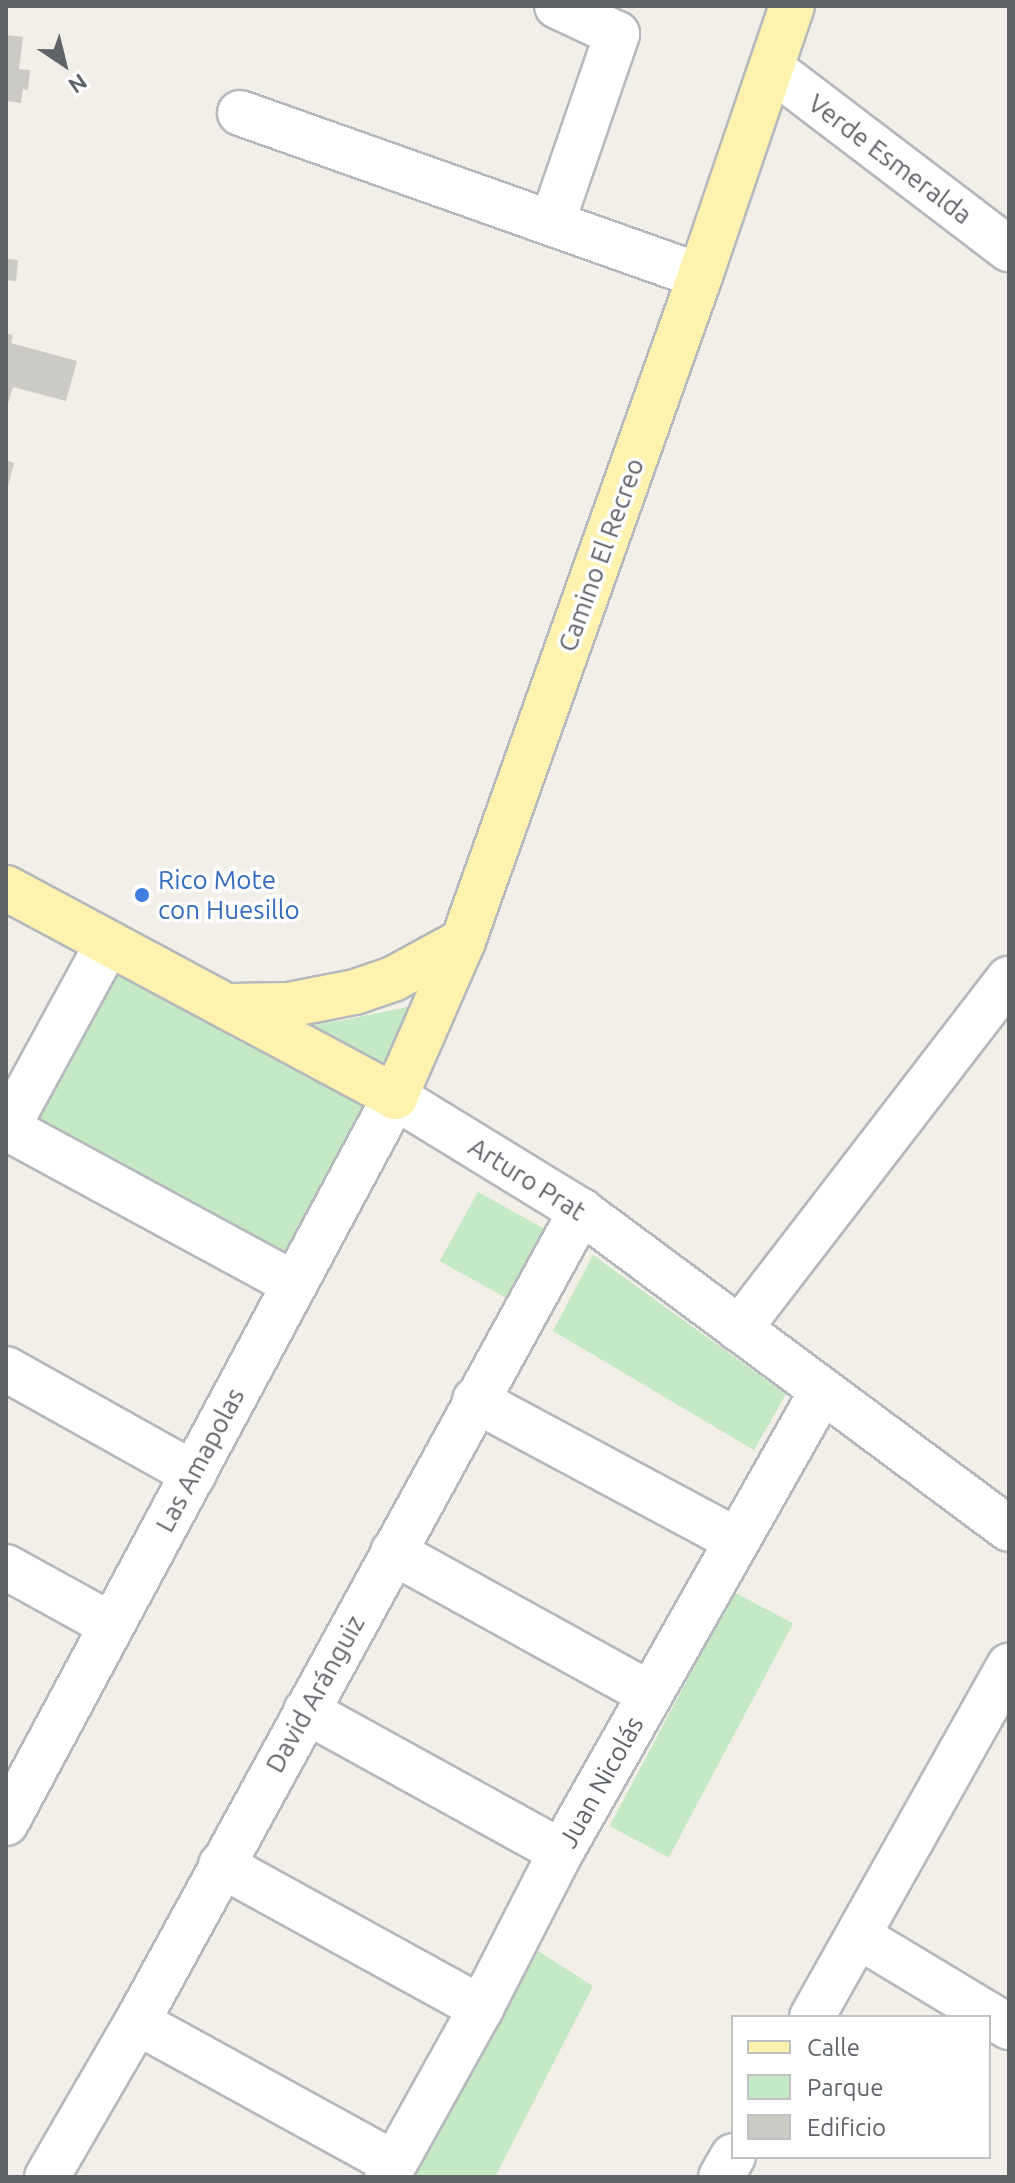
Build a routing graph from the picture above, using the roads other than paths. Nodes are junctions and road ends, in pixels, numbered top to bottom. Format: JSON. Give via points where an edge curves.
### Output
{"nodes":[{"id":1,"x":557,"y":6,"type":"edge"},
{"id":2,"x":792,"y":6,"type":"edge"},
{"id":3,"x":771,"y":68,"type":"junction"},
{"id":4,"x":240,"y":113,"type":"dead end"},
{"id":5,"x":552,"y":223,"type":"junction"},
{"id":6,"x":1009,"y":249,"type":"edge"},
{"id":7,"x":700,"y":276,"type":"junction"},
{"id":8,"x":6,"y":888,"type":"edge"},
{"id":9,"x":463,"y":941,"type":"junction"},
{"id":10,"x":108,"y":943,"type":"junction"},
{"id":11,"x":1009,"y":979,"type":"edge"},
{"id":12,"x":219,"y":1006,"type":"junction"},
{"id":13,"x":395,"y":1097,"type":"junction"},
{"id":14,"x":7,"y":1129,"type":"edge"},
{"id":15,"x":581,"y":1211,"type":"junction"},
{"id":16,"x":294,"y":1284,"type":"junction"},
{"id":17,"x":739,"y":1329,"type":"junction"},
{"id":18,"x":6,"y":1369,"type":"edge"},
{"id":19,"x":822,"y":1391,"type":"junction"},
{"id":20,"x":475,"y":1400,"type":"junction"},
{"id":21,"x":194,"y":1474,"type":"junction"},
{"id":22,"x":1009,"y":1529,"type":"edge"},
{"id":23,"x":736,"y":1540,"type":"junction"},
{"id":24,"x":393,"y":1552,"type":"junction"},
{"id":25,"x":6,"y":1567,"type":"edge"},
{"id":26,"x":111,"y":1625,"type":"junction"},
{"id":27,"x":1009,"y":1666,"type":"edge"},
{"id":28,"x":650,"y":1694,"type":"junction"},
{"id":29,"x":306,"y":1711,"type":"junction"},
{"id":30,"x":16,"y":1780,"type":"edge"},
{"id":31,"x":6,"y":1823,"type":"edge"},
{"id":32,"x":561,"y":1852,"type":"junction"},
{"id":33,"x":221,"y":1865,"type":"junction"},
{"id":34,"x":858,"y":1936,"type":"junction"},
{"id":35,"x":481,"y":2008,"type":"junction"},
{"id":36,"x":813,"y":2015,"type":"edge"},
{"id":37,"x":989,"y":2015,"type":"edge"},
{"id":38,"x":991,"y":2016,"type":"edge"},
{"id":39,"x":137,"y":2022,"type":"junction"},
{"id":40,"x":1009,"y":2027,"type":"edge"},
{"id":41,"x":731,"y":2159,"type":"edge"},
{"id":42,"x":391,"y":2170,"type":"edge"},
{"id":43,"x":49,"y":2176,"type":"edge"},
{"id":44,"x":721,"y":2177,"type":"edge"}],
"edges":[{"from":1,"to":5,"type":"street","via":[[617,34]]},
{"from":2,"to":3,"type":"main road","name":"Camino El Recreo"},
{"from":3,"to":6,"type":"street","name":"Verde Esmeralda"},
{"from":3,"to":7,"type":"main road","name":"Camino El Recreo"},
{"from":4,"to":5,"type":"street"},
{"from":5,"to":7,"type":"street"},
{"from":7,"to":9,"type":"main road","name":"Camino El Recreo"},
{"from":8,"to":10,"type":"main road","name":"Arturo Prat"},
{"from":9,"to":12,"type":"main road","via":[[393,979],[355,992],[288,1005]]},
{"from":9,"to":13,"type":"main road","name":"Camino El Recreo"},
{"from":10,"to":12,"type":"main road","name":"Arturo Prat"},
{"from":10,"to":14,"type":"street"},
{"from":11,"to":17,"type":"street"},
{"from":12,"to":13,"type":"main road","name":"Arturo Prat"},
{"from":13,"to":15,"type":"street","name":"Arturo Prat"},
{"from":13,"to":16,"type":"street","name":"Las Amapolas"},
{"from":14,"to":16,"type":"street"},
{"from":15,"to":17,"type":"street","name":"Arturo Prat"},
{"from":15,"to":20,"type":"street","name":"David Aránguiz"},
{"from":16,"to":21,"type":"street","name":"Las Amapolas"},
{"from":17,"to":19,"type":"street","name":"Arturo Prat"},
{"from":18,"to":21,"type":"street"},
{"from":19,"to":22,"type":"street","name":"Arturo Prat"},
{"from":19,"to":23,"type":"street","name":"Juan Nicolás"},
{"from":20,"to":23,"type":"street"},
{"from":20,"to":24,"type":"street","name":"David Aránguiz"},
{"from":21,"to":26,"type":"street","name":"Las Amapolas"},
{"from":23,"to":28,"type":"street","name":"Juan Nicolás"},
{"from":24,"to":28,"type":"street"},
{"from":24,"to":29,"type":"street","name":"David Aránguiz"},
{"from":25,"to":26,"type":"street"},
{"from":26,"to":30,"type":"street","name":"Las Amapolas"},
{"from":27,"to":34,"type":"street"},
{"from":28,"to":32,"type":"street","name":"Juan Nicolás"},
{"from":29,"to":32,"type":"street"},
{"from":29,"to":33,"type":"street","name":"David Aránguiz"},
{"from":30,"to":31,"type":"street","name":"Las Amapolas"},
{"from":32,"to":35,"type":"street","name":"Juan Nicolás"},
{"from":33,"to":35,"type":"street"},
{"from":33,"to":39,"type":"street","name":"David Aránguiz"},
{"from":34,"to":36,"type":"street"},
{"from":34,"to":37,"type":"street"},
{"from":35,"to":42,"type":"street","name":"Juan Nicolás"},
{"from":38,"to":40,"type":"street"},
{"from":39,"to":42,"type":"street"},
{"from":39,"to":43,"type":"street","name":"David Aránguiz"},
{"from":41,"to":44,"type":"street"}]}
